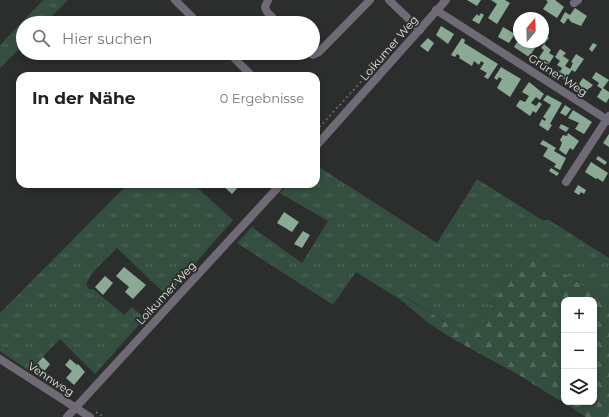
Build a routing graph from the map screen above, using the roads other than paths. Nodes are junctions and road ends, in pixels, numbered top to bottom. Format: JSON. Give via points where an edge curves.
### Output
{"nodes":[{"id":1,"x":175,"y":0,"type":"edge"},
{"id":2,"x":268,"y":0,"type":"edge"},
{"id":3,"x":370,"y":0,"type":"edge"},
{"id":4,"x":389,"y":0,"type":"edge"},
{"id":5,"x":446,"y":0,"type":"edge"},
{"id":6,"x":436,"y":10,"type":"junction"},
{"id":7,"x":191,"y":16,"type":"edge"},
{"id":8,"x":271,"y":16,"type":"edge"},
{"id":9,"x":420,"y":30,"type":"junction"},
{"id":10,"x":320,"y":51,"type":"edge"},
{"id":11,"x":236,"y":60,"type":"edge"},
{"id":12,"x":248,"y":72,"type":"edge"},
{"id":13,"x":608,"y":119,"type":"edge"},
{"id":14,"x":320,"y":139,"type":"edge"},
{"id":15,"x":566,"y":182,"type":"dead end"},
{"id":16,"x":277,"y":188,"type":"edge"},
{"id":17,"x":0,"y":359,"type":"edge"},
{"id":18,"x":75,"y":408,"type":"junction"},
{"id":19,"x":67,"y":417,"type":"edge"},
{"id":20,"x":90,"y":417,"type":"edge"}],
"edges":[{"from":1,"to":7,"type":"street"},
{"from":2,"to":8,"type":"street","via":[[265,6]]},
{"from":3,"to":10,"type":"street"},
{"from":4,"to":9,"type":"street"},
{"from":5,"to":6,"type":"street","name":"Loikumer Weg"},
{"from":6,"to":9,"type":"street","name":"Loikumer Weg"},
{"from":6,"to":13,"type":"street","name":"Grüner Weg"},
{"from":9,"to":14,"type":"street","name":"Loikumer Weg"},
{"from":11,"to":12,"type":"street"},
{"from":13,"to":15,"type":"street","name":"Grüner Weg"},
{"from":16,"to":18,"type":"street","name":"Loikumer Weg"},
{"from":17,"to":18,"type":"street","name":"Vennweg"},
{"from":18,"to":19,"type":"street","name":"Loikumer Weg"},
{"from":18,"to":20,"type":"street","name":"Vennweg"}]}
